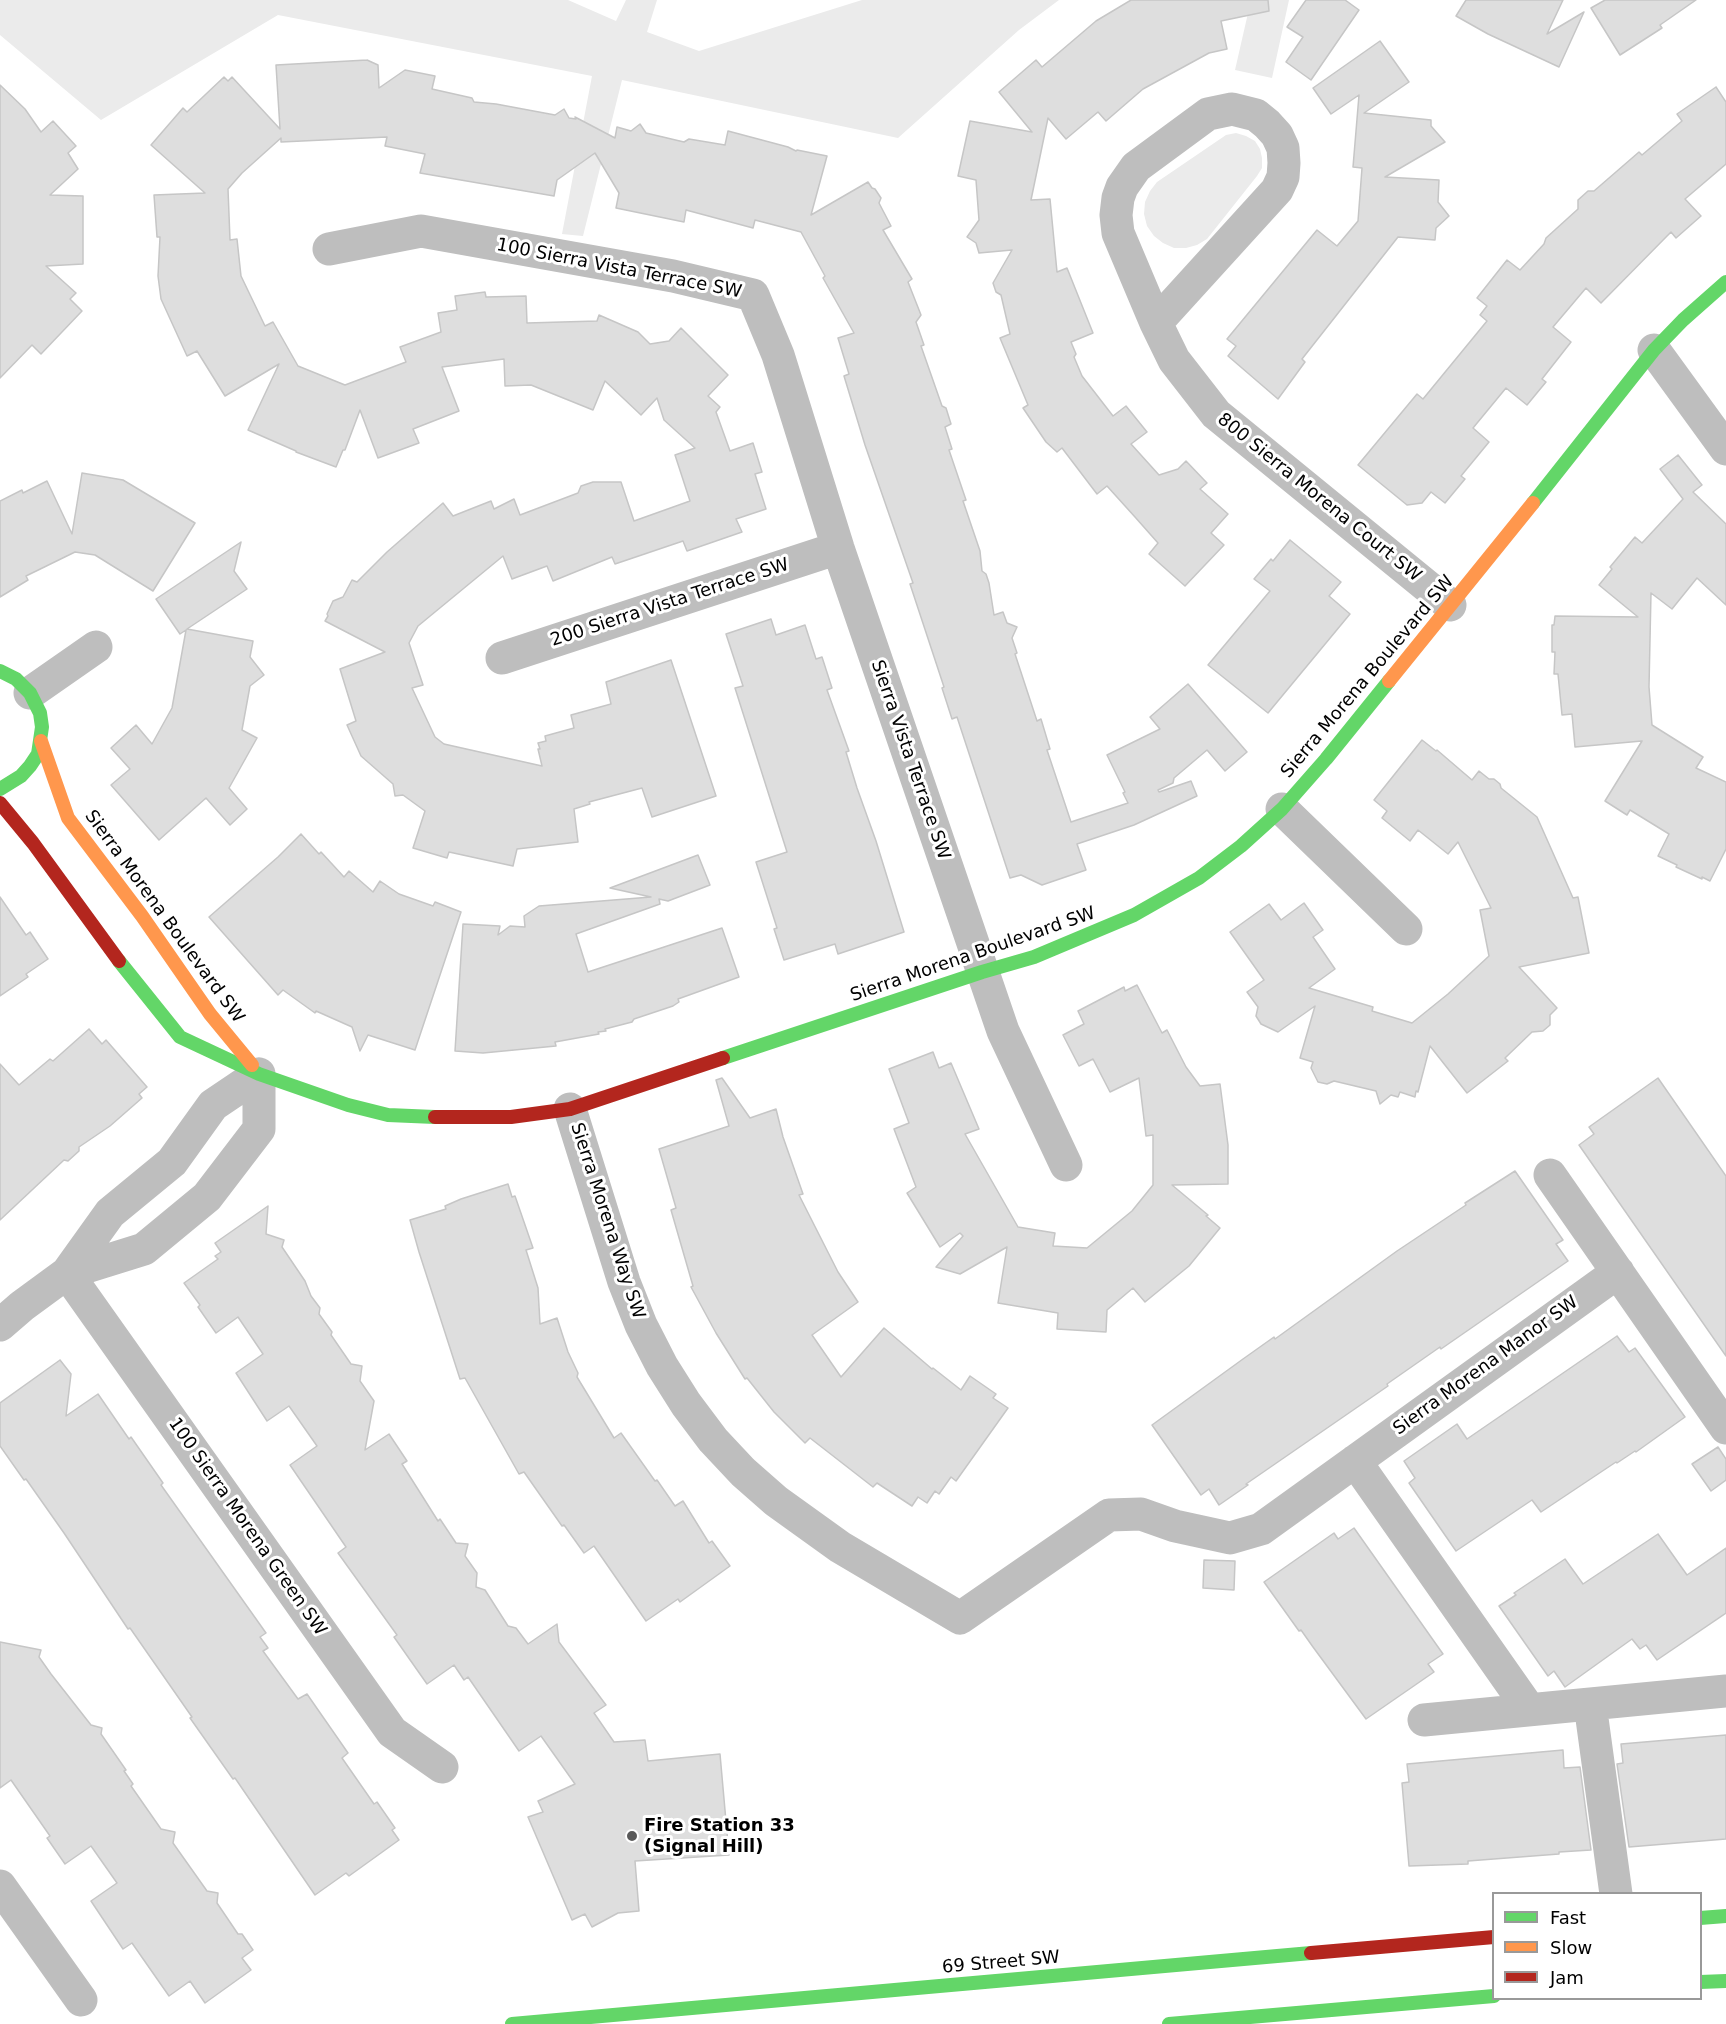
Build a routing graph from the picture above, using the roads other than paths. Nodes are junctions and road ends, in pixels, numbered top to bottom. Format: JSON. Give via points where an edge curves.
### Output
{"nodes":[{"id":1,"x":329,"y":249,"type":"dead end"},
{"id":2,"x":1726,"y":282,"type":"edge"},
{"id":3,"x":1156,"y":323,"type":"junction"},
{"id":4,"x":1654,"y":350,"type":"junction"},
{"id":5,"x":1726,"y":449,"type":"edge"},
{"id":6,"x":838,"y":548,"type":"junction"},
{"id":7,"x":1450,"y":605,"type":"junction"},
{"id":8,"x":96,"y":647,"type":"dead end"},
{"id":9,"x":502,"y":658,"type":"dead end"},
{"id":10,"x":0,"y":670,"type":"edge"},
{"id":11,"x":30,"y":693,"type":"junction"},
{"id":12,"x":41,"y":741,"type":"junction"},
{"id":13,"x":0,"y":789,"type":"edge"},
{"id":14,"x":0,"y":803,"type":"edge"},
{"id":15,"x":1282,"y":808,"type":"junction"},
{"id":16,"x":1406,"y":929,"type":"dead end"},
{"id":17,"x":982,"y":972,"type":"junction"},
{"id":18,"x":259,"y":1074,"type":"junction"},
{"id":19,"x":570,"y":1109,"type":"junction"},
{"id":20,"x":1066,"y":1165,"type":"dead end"},
{"id":21,"x":1551,"y":1175,"type":"dead end"},
{"id":22,"x":1618,"y":1272,"type":"junction"},
{"id":23,"x":67,"y":1273,"type":"junction"},
{"id":24,"x":0,"y":1326,"type":"edge"},
{"id":25,"x":1726,"y":1428,"type":"edge"},
{"id":26,"x":1355,"y":1461,"type":"junction"},
{"id":27,"x":960,"y":1618,"type":"joint"},
{"id":28,"x":1726,"y":1691,"type":"edge"},
{"id":29,"x":1590,"y":1704,"type":"junction"},
{"id":30,"x":1529,"y":1709,"type":"junction"},
{"id":31,"x":1424,"y":1720,"type":"dead end"},
{"id":32,"x":442,"y":1767,"type":"dead end"},
{"id":33,"x":0,"y":1886,"type":"edge"},
{"id":34,"x":1616,"y":1892,"type":"edge"},
{"id":35,"x":1726,"y":1916,"type":"edge"},
{"id":36,"x":1702,"y":1918,"type":"edge"},
{"id":37,"x":1492,"y":1937,"type":"edge"},
{"id":38,"x":1726,"y":1981,"type":"edge"},
{"id":39,"x":1702,"y":1982,"type":"edge"},
{"id":40,"x":1492,"y":1996,"type":"edge"},
{"id":41,"x":81,"y":2000,"type":"dead end"},
{"id":42,"x":684,"y":2010,"type":"junction"},
{"id":43,"x":512,"y":2024,"type":"edge"},
{"id":44,"x":680,"y":2024,"type":"edge"},
{"id":45,"x":690,"y":2024,"type":"edge"},
{"id":46,"x":1169,"y":2024,"type":"edge"}],
"edges":[{"from":1,"to":6,"type":"street","name":"100 Sierra Vista Terrace SW","via":[[421,231],[674,276],[753,295],[778,355]]},
{"from":2,"to":4,"type":"street","name":"Sierra Morena Boulevard SW"},
{"from":3,"to":3,"type":"street","name":"800 Sierra Morena Court SW","via":[[1277,190],[1283,177],[1283,148],[1272,130],[1256,116],[1232,109],[1209,114],[1136,167],[1122,187],[1116,215],[1118,233]]},
{"from":3,"to":7,"type":"street","name":"800 Sierra Morena Court SW","via":[[1174,360],[1216,414]]},
{"from":4,"to":5,"type":"street"},
{"from":4,"to":7,"type":"street","name":"Sierra Morena Boulevard SW"},
{"from":6,"to":9,"type":"street","name":"200 Sierra Vista Terrace SW"},
{"from":6,"to":17,"type":"street","name":"Sierra Vista Terrace SW"},
{"from":7,"to":15,"type":"street","name":"Sierra Morena Boulevard SW"},
{"from":8,"to":11,"type":"street"},
{"from":10,"to":11,"type":"street"},
{"from":11,"to":12,"type":"street","via":[[40,713]]},
{"from":12,"to":13,"type":"street","via":[[30,766]]},
{"from":12,"to":18,"type":"street","name":"Sierra Morena Boulevard SW","via":[[68,818],[210,1014]]},
{"from":14,"to":18,"type":"street","name":"Sierra Morena Boulevard SW","via":[[106,946],[180,1036]]},
{"from":15,"to":16,"type":"street"},
{"from":15,"to":17,"type":"street","name":"Sierra Morena Boulevard SW","via":[[1198,878],[1134,915],[1034,957]]},
{"from":17,"to":19,"type":"street","name":"Sierra Morena Boulevard SW"},
{"from":17,"to":20,"type":"street","name":"Sierra Vista Terrace SW","via":[[1003,1031]]},
{"from":18,"to":19,"type":"street","name":"Sierra Morena Boulevard SW","via":[[388,1115],[454,1119]]},
{"from":18,"to":23,"type":"street","via":[[213,1105],[172,1162],[110,1212]]},
{"from":18,"to":23,"type":"street","via":[[259,1129],[207,1197],[144,1249]]},
{"from":19,"to":27,"type":"street","name":"Sierra Morena Way SW","via":[[641,1325],[662,1366],[713,1440],[776,1502],[840,1547]]},
{"from":21,"to":22,"type":"street"},
{"from":22,"to":25,"type":"street"},
{"from":22,"to":26,"type":"street","name":"Sierra Morena Manor SW"},
{"from":23,"to":24,"type":"street"},
{"from":23,"to":32,"type":"street","name":"100 Sierra Morena Green SW","via":[[392,1732]]},
{"from":26,"to":27,"type":"street","name":"Sierra Morena Manor SW","via":[[1261,1529],[1230,1538],[1141,1514],[1109,1515]]},
{"from":26,"to":30,"type":"street"},
{"from":28,"to":29,"type":"street"},
{"from":29,"to":30,"type":"street"},
{"from":29,"to":34,"type":"street"},
{"from":30,"to":31,"type":"street"},
{"from":33,"to":41,"type":"street"},
{"from":35,"to":36,"type":"street"},
{"from":37,"to":42,"type":"street","name":"69 Street SW"},
{"from":38,"to":39,"type":"street"},
{"from":40,"to":46,"type":"street"},
{"from":42,"to":43,"type":"street","name":"69 Street SW"},
{"from":42,"to":44,"type":"street"},
{"from":42,"to":45,"type":"street"}]}
